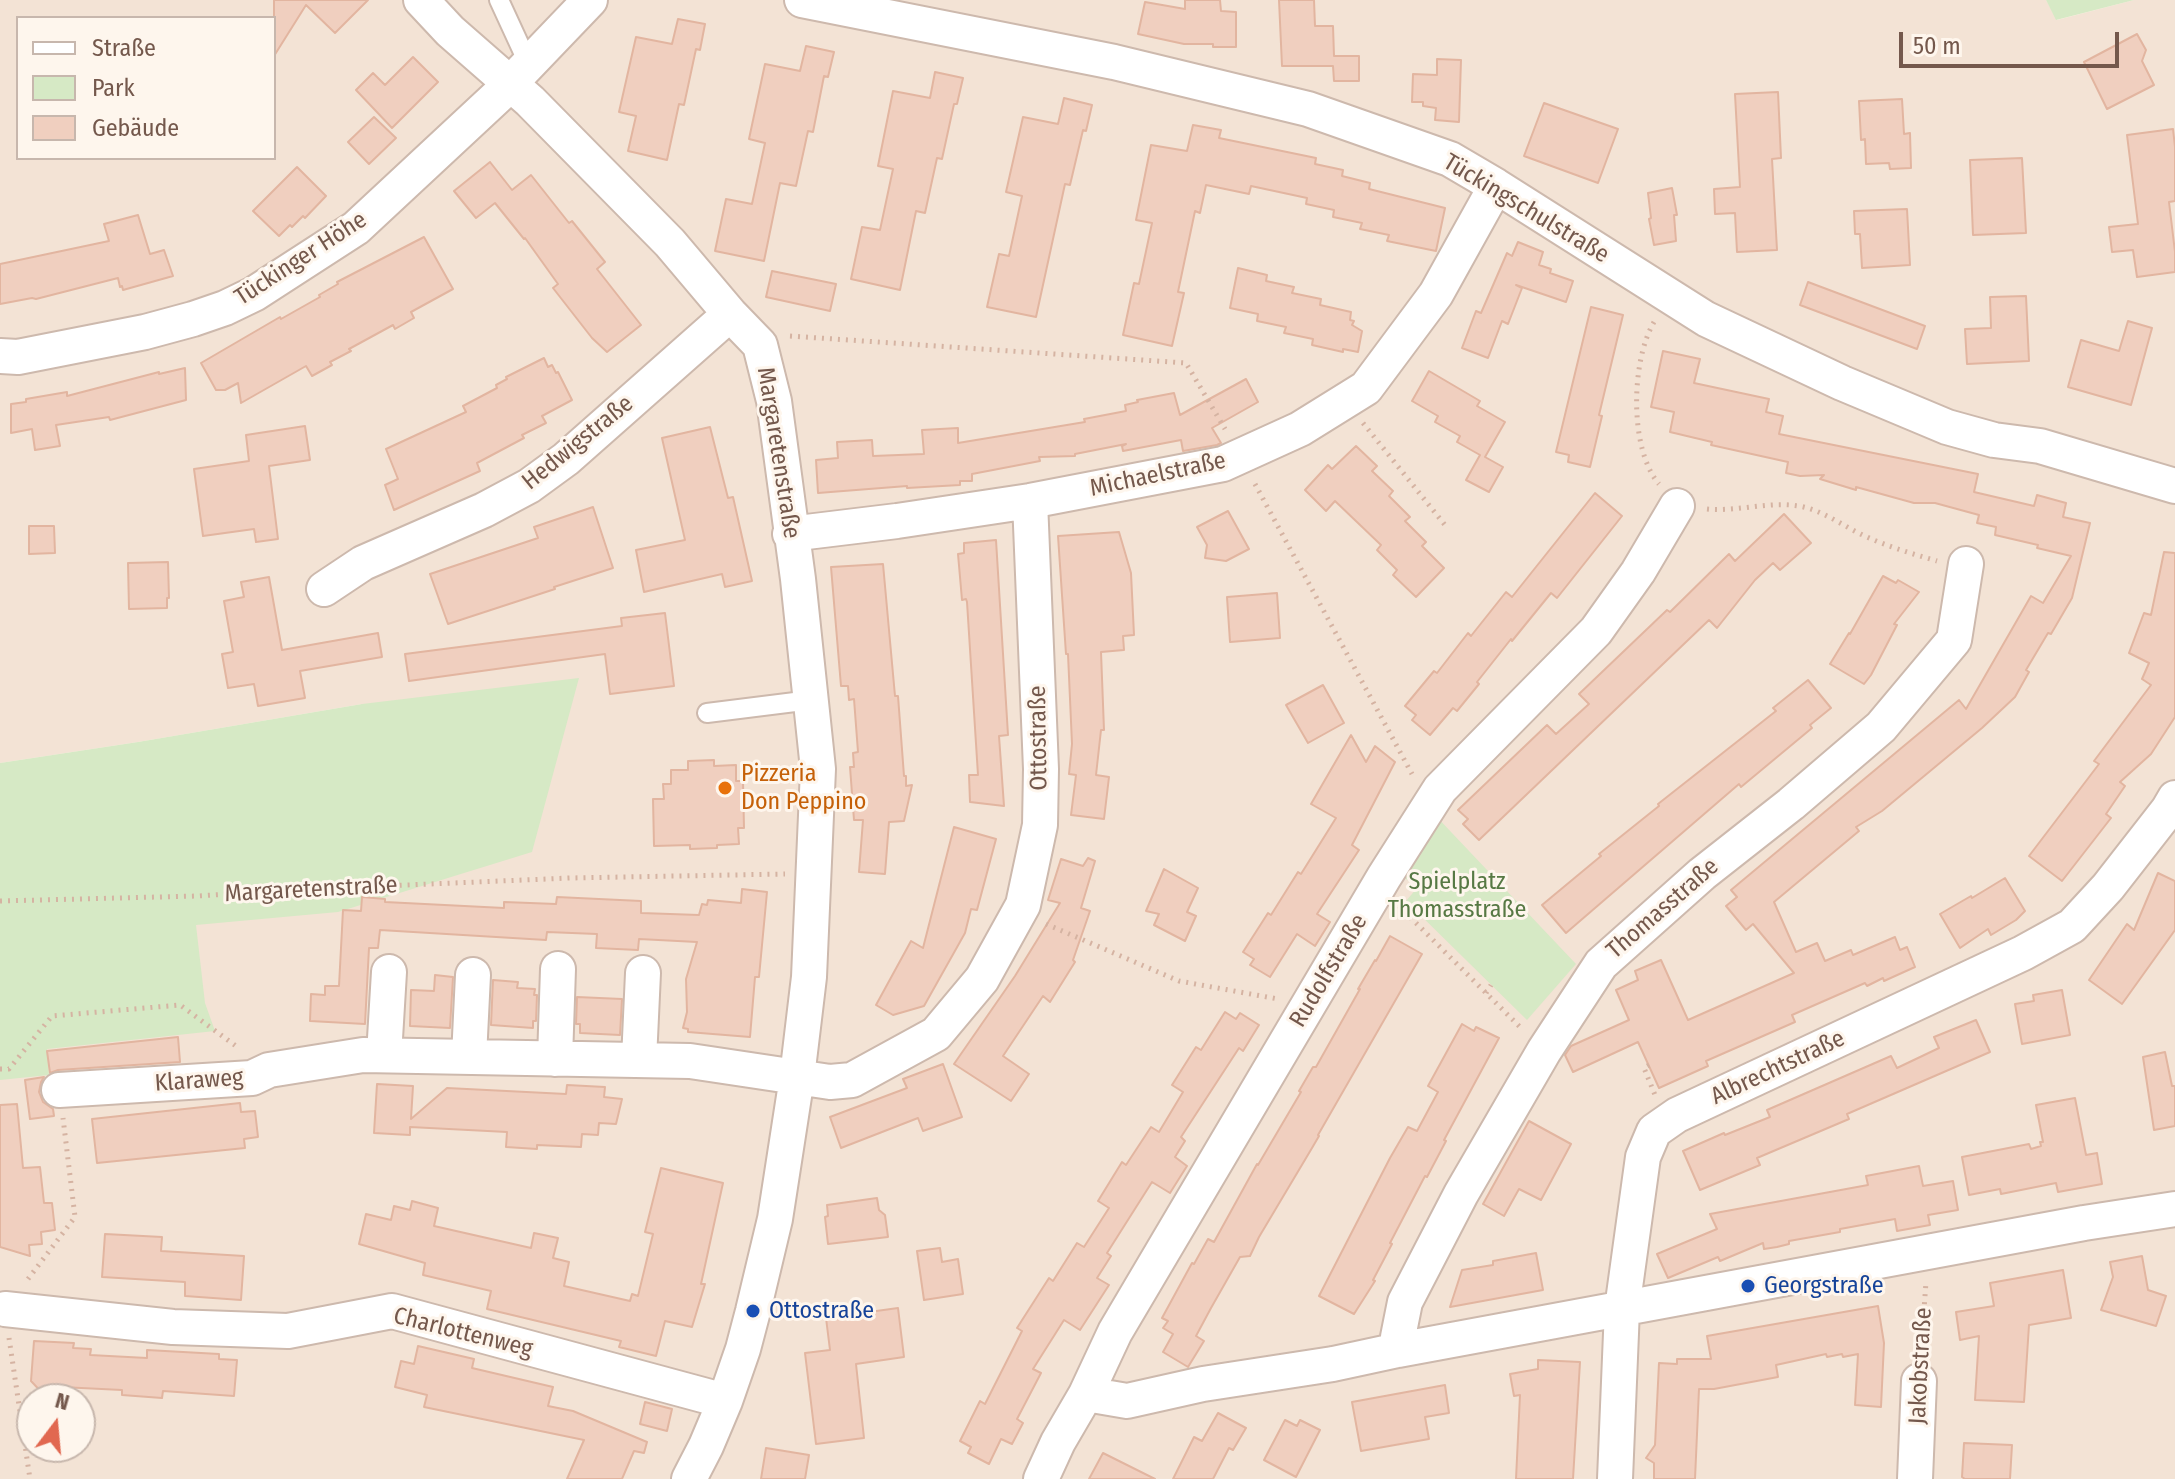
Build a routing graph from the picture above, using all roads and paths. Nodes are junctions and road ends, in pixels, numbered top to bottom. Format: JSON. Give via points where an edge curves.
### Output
{"nodes":[{"id":1,"x":421,"y":0,"type":"edge"},
{"id":2,"x":499,"y":0,"type":"edge"},
{"id":3,"x":590,"y":0,"type":"edge"},
{"id":4,"x":802,"y":0,"type":"edge"},
{"id":5,"x":518,"y":73,"type":"junction"},
{"id":6,"x":1496,"y":186,"type":"junction"},
{"id":7,"x":1670,"y":297,"type":"junction"},
{"id":8,"x":730,"y":314,"type":"junction"},
{"id":9,"x":760,"y":345,"type":"junction"},
{"id":10,"x":0,"y":356,"type":"edge"},
{"id":11,"x":1345,"y":401,"type":"junction"},
{"id":12,"x":1240,"y":456,"type":"junction"},
{"id":13,"x":2175,"y":486,"type":"edge"},
{"id":14,"x":1030,"y":501,"type":"junction"},
{"id":15,"x":1677,"y":506,"type":"junction"},
{"id":16,"x":1445,"y":525,"type":"dead end"},
{"id":17,"x":790,"y":534,"type":"junction"},
{"id":18,"x":1966,"y":564,"type":"joint"},
{"id":19,"x":324,"y":589,"type":"dead end"},
{"id":20,"x":811,"y":700,"type":"junction"},
{"id":21,"x":707,"y":713,"type":"dead end"},
{"id":22,"x":2175,"y":798,"type":"edge"},
{"id":23,"x":1429,"y":805,"type":"junction"},
{"id":24,"x":814,"y":874,"type":"junction"},
{"id":25,"x":1379,"y":886,"type":"junction"},
{"id":26,"x":0,"y":901,"type":"edge"},
{"id":27,"x":1019,"y":913,"type":"junction"},
{"id":28,"x":558,"y":969,"type":"dead end"},
{"id":29,"x":389,"y":972,"type":"dead end"},
{"id":30,"x":643,"y":973,"type":"dead end"},
{"id":31,"x":473,"y":975,"type":"dead end"},
{"id":32,"x":1491,"y":985,"type":"dead end"},
{"id":33,"x":1486,"y":993,"type":"junction"},
{"id":34,"x":1307,"y":1006,"type":"junction"},
{"id":35,"x":1544,"y":1051,"type":"junction"},
{"id":36,"x":384,"y":1055,"type":"junction"},
{"id":37,"x":469,"y":1057,"type":"junction"},
{"id":38,"x":555,"y":1059,"type":"junction"},
{"id":39,"x":639,"y":1060,"type":"junction"},
{"id":40,"x":0,"y":1069,"type":"edge"},
{"id":41,"x":269,"y":1070,"type":"junction"},
{"id":42,"x":797,"y":1077,"type":"junction"},
{"id":43,"x":59,"y":1090,"type":"joint"},
{"id":44,"x":2175,"y":1209,"type":"edge"},
{"id":45,"x":1927,"y":1253,"type":"junction"},
{"id":46,"x":5,"y":1309,"type":"junction"},
{"id":47,"x":1622,"y":1309,"type":"junction"},
{"id":48,"x":1398,"y":1350,"type":"junction"},
{"id":49,"x":1919,"y":1381,"type":"joint"},
{"id":50,"x":1086,"y":1394,"type":"junction"},
{"id":51,"x":725,"y":1401,"type":"junction"},
{"id":52,"x":30,"y":1479,"type":"edge"},
{"id":53,"x":689,"y":1479,"type":"edge"},
{"id":54,"x":1041,"y":1479,"type":"edge"},
{"id":55,"x":1615,"y":1479,"type":"edge"},
{"id":56,"x":1915,"y":1479,"type":"edge"}],
"edges":[{"from":1,"to":5,"type":"street","via":[[450,31]]},
{"from":2,"to":5,"type":"lane"},
{"from":3,"to":5,"type":"street"},
{"from":4,"to":6,"type":"street","name":"Tückingschulstraße","via":[[1114,62],[1308,109],[1450,159]]},
{"from":5,"to":8,"type":"street","name":"Margaretenstraße","via":[[530,101],[670,243]]},
{"from":5,"to":10,"type":"street","name":"Tückinger Höhe","via":[[356,228],[254,294],[145,332]]},
{"from":6,"to":7,"type":"street","name":"Tückingschulstraße"},
{"from":6,"to":11,"type":"street","name":"Michaelstraße","via":[[1436,294],[1366,388]]},
{"from":7,"to":13,"type":"street","name":"Tückingschulstraße","via":[[1842,383],[1947,427],[2040,446]]},
{"from":7,"to":15,"type":"path","via":[[1647,334],[1637,382],[1637,423],[1649,473]]},
{"from":8,"to":9,"type":"street","name":"Margaretenstraße"},
{"from":8,"to":19,"type":"street","name":"Hedwigstraße","via":[[529,486],[363,563]]},
{"from":9,"to":12,"type":"path","via":[[775,335],[809,336],[1186,363]]},
{"from":9,"to":17,"type":"street","name":"Margaretenstraße","via":[[774,401]]},
{"from":11,"to":12,"type":"street","name":"Michaelstraße"},
{"from":11,"to":16,"type":"path"},
{"from":12,"to":14,"type":"street","name":"Michaelstraße","via":[[1223,464]]},
{"from":12,"to":23,"type":"path"},
{"from":14,"to":17,"type":"street","name":"Michaelstraße"},
{"from":14,"to":27,"type":"street","name":"Ottostraße","via":[[1040,825]]},
{"from":15,"to":18,"type":"path","via":[[1797,506],[1890,547],[1942,563]]},
{"from":15,"to":23,"type":"street","name":"Rudolfstraße","via":[[1596,631]]},
{"from":17,"to":20,"type":"street","name":"Margaretenstraße"},
{"from":18,"to":35,"type":"street","name":"Thomasstraße","via":[[1954,640],[1881,727],[1601,964]]},
{"from":20,"to":21,"type":"lane"},
{"from":20,"to":24,"type":"street","name":"Margaretenstraße","via":[[818,769]]},
{"from":22,"to":47,"type":"street","name":"Albrechtstraße","via":[[2072,926],[1677,1115],[1654,1131],[1643,1157]]},
{"from":23,"to":25,"type":"street","name":"Rudolfstraße"},
{"from":24,"to":26,"type":"path","name":"Margaretenstraße","via":[[570,878]]},
{"from":24,"to":42,"type":"street","name":"Margaretenstraße"},
{"from":25,"to":33,"type":"path"},
{"from":25,"to":34,"type":"street","name":"Rudolfstraße"},
{"from":27,"to":34,"type":"path","via":[[1179,981]]},
{"from":27,"to":42,"type":"street","name":"Ottostraße","via":[[982,979],[936,1034],[852,1080]]},
{"from":28,"to":38,"type":"street"},
{"from":29,"to":36,"type":"street"},
{"from":30,"to":39,"type":"street"},
{"from":31,"to":37,"type":"street"},
{"from":32,"to":33,"type":"path"},
{"from":33,"to":35,"type":"path"},
{"from":34,"to":50,"type":"street","name":"Rudolfstraße","via":[[1115,1332]]},
{"from":35,"to":48,"type":"street","name":"Thomasstraße","via":[[1405,1302]]},
{"from":36,"to":37,"type":"street","name":"Klaraweg"},
{"from":36,"to":41,"type":"street","name":"Klaraweg"},
{"from":37,"to":38,"type":"street","name":"Klaraweg"},
{"from":38,"to":39,"type":"street","name":"Klaraweg"},
{"from":39,"to":42,"type":"street","name":"Klaraweg","via":[[690,1061]]},
{"from":40,"to":41,"type":"path","via":[[9,1069],[52,1016],[180,1005]]},
{"from":41,"to":43,"type":"street","name":"Klaraweg","via":[[252,1078]]},
{"from":42,"to":51,"type":"street","name":"Margaretenstraße","via":[[775,1219]]},
{"from":43,"to":46,"type":"path","via":[[75,1217]]},
{"from":44,"to":45,"type":"street"},
{"from":45,"to":47,"type":"street"},
{"from":45,"to":49,"type":"path","name":"Jakobstraße"},
{"from":46,"to":51,"type":"street","name":"Charlottenweg","via":[[173,1327],[288,1331],[392,1311]]},
{"from":46,"to":52,"type":"path"},
{"from":47,"to":48,"type":"street"},
{"from":47,"to":55,"type":"street","name":"Albrechtstraße"},
{"from":48,"to":50,"type":"street","via":[[1127,1401]]},
{"from":49,"to":56,"type":"street","name":"Jakobstraße"},
{"from":50,"to":54,"type":"street","name":"Rudolfstraße"},
{"from":51,"to":53,"type":"street","name":"Margaretenstraße"}]}
